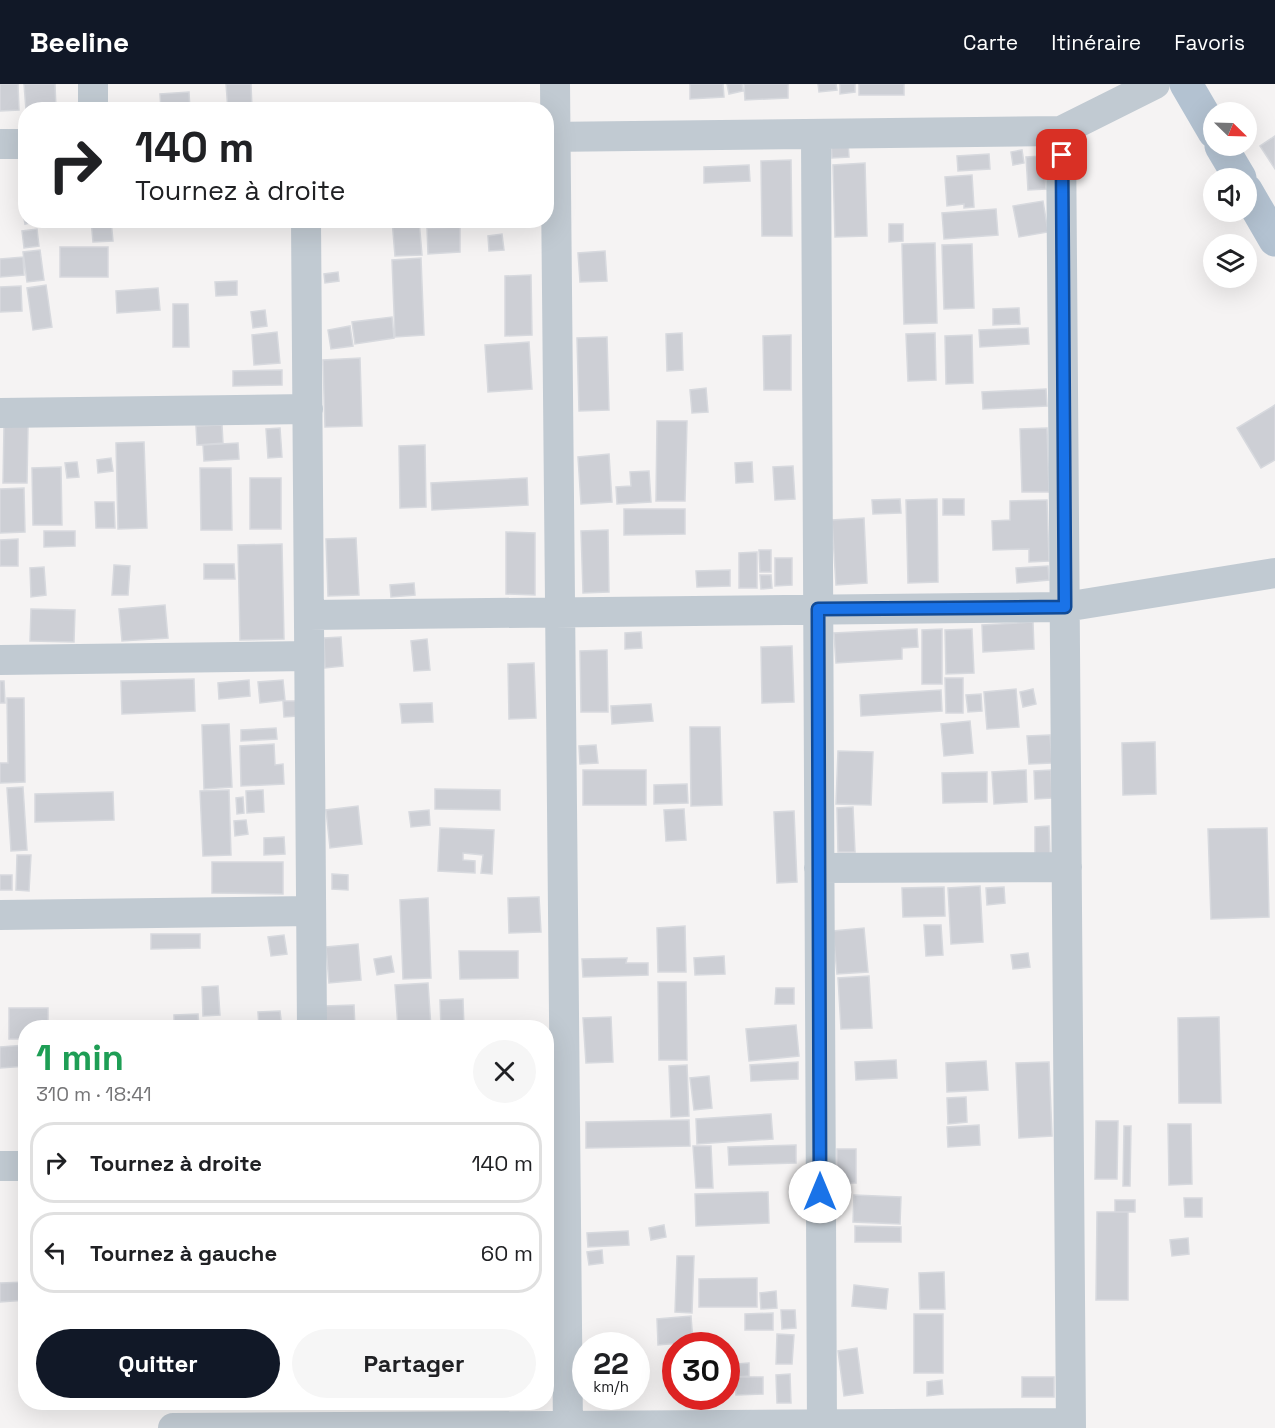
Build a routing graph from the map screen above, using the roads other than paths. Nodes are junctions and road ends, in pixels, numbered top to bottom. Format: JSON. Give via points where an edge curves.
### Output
{"nodes":[{"id":1,"x":93,"y":84,"type":"edge"},
{"id":2,"x":555,"y":84,"type":"edge"},
{"id":3,"x":1155,"y":84,"type":"edge"},
{"id":4,"x":1186,"y":84,"type":"edge"},
{"id":5,"x":93,"y":102,"type":"edge"},
{"id":6,"x":554,"y":102,"type":"edge"},
{"id":7,"x":1203,"y":113,"type":"edge"},
{"id":8,"x":1061,"y":131,"type":"junction"},
{"id":9,"x":816,"y":134,"type":"junction"},
{"id":10,"x":554,"y":137,"type":"edge"},
{"id":11,"x":0,"y":144,"type":"edge"},
{"id":12,"x":18,"y":144,"type":"edge"},
{"id":13,"x":1257,"y":209,"type":"edge"},
{"id":14,"x":306,"y":228,"type":"edge"},
{"id":15,"x":553,"y":228,"type":"edge"},
{"id":16,"x":1275,"y":240,"type":"edge"},
{"id":17,"x":308,"y":409,"type":"junction"},
{"id":18,"x":0,"y":413,"type":"edge"},
{"id":19,"x":1275,"y":573,"type":"edge"},
{"id":20,"x":1065,"y":607,"type":"junction"},
{"id":21,"x":818,"y":609,"type":"junction"},
{"id":22,"x":560,"y":613,"type":"junction"},
{"id":23,"x":309,"y":615,"type":"junction"},
{"id":24,"x":309,"y":656,"type":"junction"},
{"id":25,"x":0,"y":660,"type":"edge"},
{"id":26,"x":1067,"y":867,"type":"junction"},
{"id":27,"x":819,"y":868,"type":"junction"},
{"id":28,"x":311,"y":912,"type":"junction"},
{"id":29,"x":0,"y":915,"type":"edge"},
{"id":30,"x":312,"y":1020,"type":"edge"},
{"id":31,"x":0,"y":1166,"type":"edge"},
{"id":32,"x":18,"y":1166,"type":"edge"},
{"id":33,"x":315,"y":1410,"type":"edge"},
{"id":34,"x":822,"y":1426,"type":"edge"},
{"id":35,"x":1071,"y":1426,"type":"edge"},
{"id":36,"x":568,"y":1427,"type":"edge"},
{"id":37,"x":173,"y":1428,"type":"edge"},
{"id":38,"x":315,"y":1428,"type":"edge"}],
"edges":[{"from":1,"to":5,"type":"street"},
{"from":2,"to":6,"type":"street"},
{"from":3,"to":8,"type":"street"},
{"from":4,"to":7,"type":"main road"},
{"from":8,"to":9,"type":"street"},
{"from":8,"to":20,"type":"street"},
{"from":9,"to":10,"type":"street"},
{"from":9,"to":21,"type":"street"},
{"from":11,"to":12,"type":"street"},
{"from":13,"to":16,"type":"main road"},
{"from":14,"to":17,"type":"street"},
{"from":15,"to":22,"type":"street"},
{"from":17,"to":18,"type":"street"},
{"from":17,"to":23,"type":"street"},
{"from":19,"to":20,"type":"street"},
{"from":20,"to":21,"type":"street"},
{"from":20,"to":26,"type":"street"},
{"from":21,"to":22,"type":"street"},
{"from":21,"to":27,"type":"street"},
{"from":22,"to":23,"type":"street"},
{"from":22,"to":36,"type":"street"},
{"from":23,"to":24,"type":"street"},
{"from":24,"to":25,"type":"street"},
{"from":24,"to":28,"type":"street"},
{"from":26,"to":27,"type":"street"},
{"from":26,"to":35,"type":"street"},
{"from":27,"to":34,"type":"street"},
{"from":28,"to":29,"type":"street"},
{"from":28,"to":30,"type":"street"},
{"from":31,"to":32,"type":"street"},
{"from":33,"to":38,"type":"street"},
{"from":34,"to":35,"type":"street"},
{"from":34,"to":36,"type":"street"},
{"from":36,"to":38,"type":"street"},
{"from":37,"to":38,"type":"street"}]}
